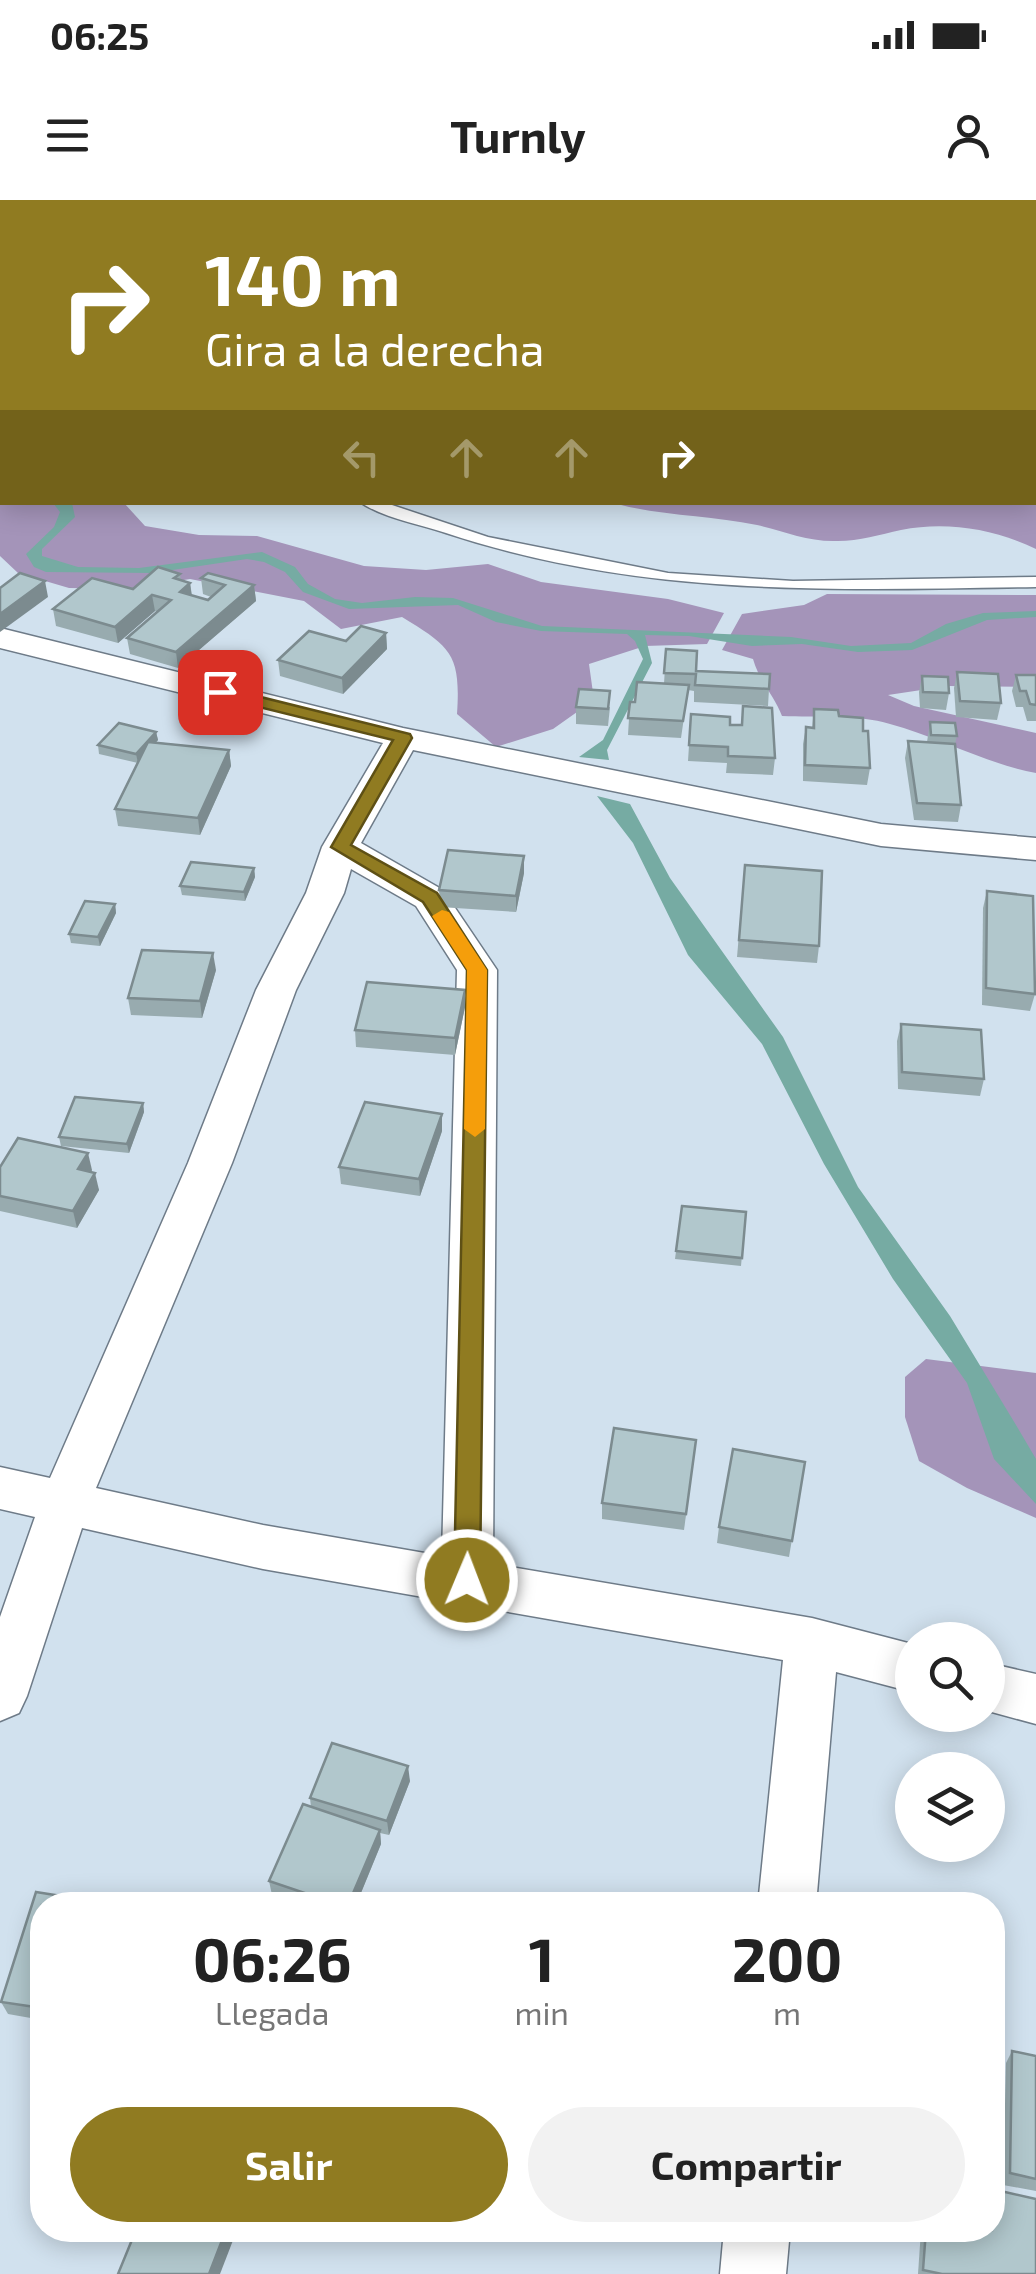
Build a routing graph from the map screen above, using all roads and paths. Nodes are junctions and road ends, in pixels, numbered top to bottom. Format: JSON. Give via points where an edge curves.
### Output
{"nodes":[{"id":1,"x":376,"y":505,"type":"edge"},
{"id":2,"x":1036,"y":582,"type":"edge"},
{"id":3,"x":0,"y":638,"type":"edge"},
{"id":4,"x":404,"y":738,"type":"junction"},
{"id":5,"x":340,"y":847,"type":"junction"},
{"id":6,"x":1036,"y":849,"type":"edge"},
{"id":7,"x":0,"y":1488,"type":"edge"},
{"id":8,"x":64,"y":1502,"type":"junction"},
{"id":9,"x":467,"y":1580,"type":"junction"},
{"id":10,"x":812,"y":1642,"type":"junction"},
{"id":11,"x":895,"y":1664,"type":"edge"},
{"id":12,"x":1005,"y":1691,"type":"edge"},
{"id":13,"x":0,"y":1696,"type":"edge"},
{"id":14,"x":1036,"y":1699,"type":"edge"},
{"id":15,"x":789,"y":1892,"type":"edge"},
{"id":16,"x":756,"y":2242,"type":"edge"},
{"id":17,"x":753,"y":2274,"type":"edge"}],
"edges":[{"from":1,"to":2,"type":"lane","via":[[485,541],[668,578],[793,586]]},
{"from":3,"to":4,"type":"street"},
{"from":4,"to":5,"type":"street"},
{"from":4,"to":6,"type":"street","via":[[881,834]]},
{"from":5,"to":8,"type":"street"},
{"from":5,"to":9,"type":"street","via":[[430,898],[477,970]]},
{"from":7,"to":8,"type":"street"},
{"from":8,"to":9,"type":"street","via":[[262,1547]]},
{"from":8,"to":13,"type":"street"},
{"from":9,"to":10,"type":"street"},
{"from":10,"to":11,"type":"street"},
{"from":10,"to":15,"type":"street"},
{"from":12,"to":14,"type":"street"},
{"from":16,"to":17,"type":"street"}]}
